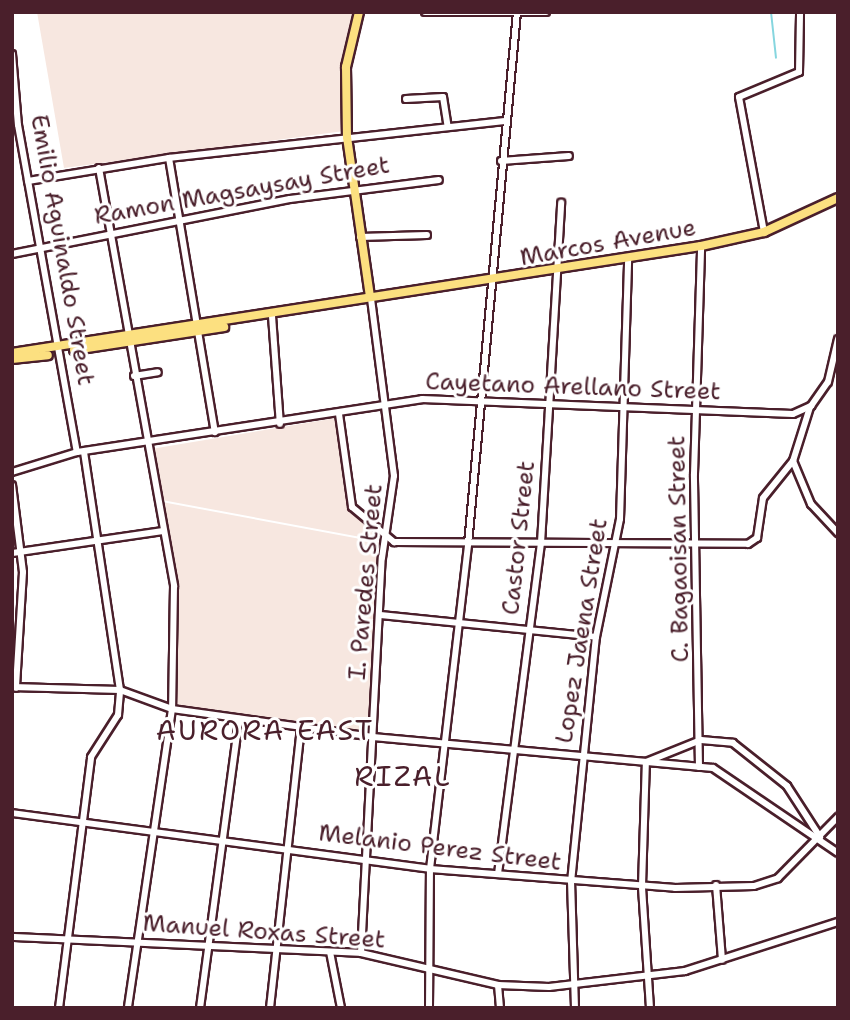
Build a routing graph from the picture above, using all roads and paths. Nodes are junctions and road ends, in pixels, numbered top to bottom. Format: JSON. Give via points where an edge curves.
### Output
{"nodes":[{"id":1,"x":359,"y":12,"type":"edge"},
{"id":2,"x":425,"y":12,"type":"edge"},
{"id":3,"x":546,"y":12,"type":"edge"},
{"id":4,"x":800,"y":12,"type":"edge"},
{"id":5,"x":516,"y":15,"type":"edge"},
{"id":6,"x":12,"y":54,"type":"edge"},
{"id":7,"x":406,"y":99,"type":"dead end"},
{"id":8,"x":503,"y":121,"type":"junction"},
{"id":9,"x":15,"y":125,"type":"edge"},
{"id":10,"x":448,"y":127,"type":"junction"},
{"id":11,"x":347,"y":137,"type":"junction"},
{"id":12,"x":569,"y":156,"type":"dead end"},
{"id":13,"x":169,"y":158,"type":"junction"},
{"id":14,"x":501,"y":161,"type":"junction"},
{"id":15,"x":99,"y":168,"type":"junction"},
{"id":16,"x":439,"y":180,"type":"dead end"},
{"id":17,"x":28,"y":181,"type":"junction"},
{"id":18,"x":352,"y":188,"type":"junction"},
{"id":19,"x":838,"y":198,"type":"edge"},
{"id":20,"x":561,"y":203,"type":"dead end"},
{"id":21,"x":179,"y":222,"type":"junction"},
{"id":22,"x":764,"y":232,"type":"junction"},
{"id":23,"x":109,"y":233,"type":"junction"},
{"id":24,"x":427,"y":235,"type":"dead end"},
{"id":25,"x":360,"y":237,"type":"junction"},
{"id":26,"x":40,"y":246,"type":"junction"},
{"id":27,"x":701,"y":246,"type":"junction"},
{"id":28,"x":12,"y":254,"type":"edge"},
{"id":29,"x":628,"y":259,"type":"junction"},
{"id":30,"x":559,"y":271,"type":"junction"},
{"id":31,"x":493,"y":281,"type":"junction"},
{"id":32,"x":372,"y":296,"type":"junction"},
{"id":33,"x":272,"y":318,"type":"junction"},
{"id":34,"x":196,"y":327,"type":"junction"},
{"id":35,"x":126,"y":337,"type":"junction"},
{"id":36,"x":838,"y":339,"type":"edge"},
{"id":37,"x":61,"y":351,"type":"junction"},
{"id":38,"x":12,"y":353,"type":"edge"},
{"id":39,"x":12,"y":359,"type":"edge"},
{"id":40,"x":158,"y":372,"type":"dead end"},
{"id":41,"x":134,"y":376,"type":"junction"},
{"id":42,"x":482,"y":402,"type":"junction"},
{"id":43,"x":551,"y":405,"type":"junction"},
{"id":44,"x":385,"y":406,"type":"junction"},
{"id":45,"x":811,"y":406,"type":"junction"},
{"id":46,"x":624,"y":409,"type":"junction"},
{"id":47,"x":696,"y":410,"type":"junction"},
{"id":48,"x":339,"y":414,"type":"junction"},
{"id":49,"x":67,"y":417,"type":"dead end"},
{"id":50,"x":280,"y":424,"type":"junction"},
{"id":51,"x":73,"y":426,"type":"junction"},
{"id":52,"x":65,"y":430,"type":"dead end"},
{"id":53,"x":215,"y":432,"type":"junction"},
{"id":54,"x":148,"y":443,"type":"junction"},
{"id":55,"x":81,"y":452,"type":"junction"},
{"id":56,"x":793,"y":461,"type":"junction"},
{"id":57,"x":12,"y":472,"type":"edge"},
{"id":58,"x":12,"y":485,"type":"edge"},
{"id":59,"x":163,"y":531,"type":"junction"},
{"id":60,"x":838,"y":533,"type":"edge"},
{"id":61,"x":99,"y":538,"type":"junction"},
{"id":62,"x":387,"y":539,"type":"junction"},
{"id":63,"x":696,"y":541,"type":"junction"},
{"id":64,"x":541,"y":542,"type":"junction"},
{"id":65,"x":618,"y":543,"type":"junction"},
{"id":66,"x":468,"y":544,"type":"junction"},
{"id":67,"x":22,"y":551,"type":"junction"},
{"id":68,"x":12,"y":553,"type":"edge"},
{"id":69,"x":381,"y":615,"type":"junction"},
{"id":70,"x":458,"y":623,"type":"junction"},
{"id":71,"x":528,"y":633,"type":"junction"},
{"id":72,"x":596,"y":637,"type":"junction"},
{"id":73,"x":14,"y":688,"type":"edge"},
{"id":74,"x":120,"y":690,"type":"junction"},
{"id":75,"x":172,"y":709,"type":"junction"},
{"id":76,"x":239,"y":719,"type":"junction"},
{"id":77,"x":301,"y":726,"type":"junction"},
{"id":78,"x":373,"y":737,"type":"junction"},
{"id":79,"x":701,"y":740,"type":"junction"},
{"id":80,"x":444,"y":745,"type":"junction"},
{"id":81,"x":511,"y":752,"type":"junction"},
{"id":82,"x":583,"y":758,"type":"junction"},
{"id":83,"x":646,"y":762,"type":"junction"},
{"id":84,"x":699,"y":767,"type":"junction"},
{"id":85,"x":12,"y":814,"type":"edge"},
{"id":86,"x":838,"y":817,"type":"edge"},
{"id":87,"x":85,"y":823,"type":"junction"},
{"id":88,"x":151,"y":830,"type":"junction"},
{"id":89,"x":819,"y":838,"type":"junction"},
{"id":90,"x":221,"y":840,"type":"junction"},
{"id":91,"x":290,"y":850,"type":"junction"},
{"id":92,"x":838,"y":853,"type":"edge"},
{"id":93,"x":366,"y":861,"type":"junction"},
{"id":94,"x":429,"y":869,"type":"junction"},
{"id":95,"x":498,"y":874,"type":"junction"},
{"id":96,"x":571,"y":882,"type":"junction"},
{"id":97,"x":716,"y":885,"type":"junction"},
{"id":98,"x":642,"y":886,"type":"junction"},
{"id":99,"x":838,"y":922,"type":"edge"},
{"id":100,"x":12,"y":937,"type":"edge"},
{"id":101,"x":67,"y":940,"type":"junction"},
{"id":102,"x":135,"y":943,"type":"junction"},
{"id":103,"x":205,"y":948,"type":"junction"},
{"id":104,"x":275,"y":952,"type":"junction"},
{"id":105,"x":330,"y":952,"type":"junction"},
{"id":106,"x":361,"y":953,"type":"junction"},
{"id":107,"x":722,"y":960,"type":"junction"},
{"id":108,"x":428,"y":967,"type":"junction"},
{"id":109,"x":648,"y":979,"type":"junction"},
{"id":110,"x":498,"y":985,"type":"junction"},
{"id":111,"x":574,"y":985,"type":"junction"},
{"id":112,"x":59,"y":1008,"type":"edge"},
{"id":113,"x":128,"y":1008,"type":"edge"},
{"id":114,"x":200,"y":1008,"type":"edge"},
{"id":115,"x":270,"y":1008,"type":"edge"},
{"id":116,"x":341,"y":1008,"type":"edge"},
{"id":117,"x":429,"y":1008,"type":"edge"},
{"id":118,"x":500,"y":1008,"type":"edge"},
{"id":119,"x":575,"y":1008,"type":"edge"},
{"id":120,"x":650,"y":1008,"type":"edge"}],
"edges":[{"from":1,"to":11,"type":"main road","via":[[346,67]]},
{"from":2,"to":5,"type":"street"},
{"from":3,"to":5,"type":"street"},
{"from":4,"to":22,"type":"street","via":[[799,72],[739,97]]},
{"from":5,"to":8,"type":"street"},
{"from":6,"to":9,"type":"street","name":"Emilio Aguinaldo Street"},
{"from":7,"to":10,"type":"street","via":[[443,97]]},
{"from":8,"to":10,"type":"street"},
{"from":8,"to":14,"type":"street"},
{"from":9,"to":17,"type":"street","name":"Emilio Aguinaldo Street"},
{"from":10,"to":11,"type":"street"},
{"from":11,"to":13,"type":"street"},
{"from":11,"to":18,"type":"main road"},
{"from":12,"to":14,"type":"street"},
{"from":13,"to":15,"type":"street"},
{"from":13,"to":21,"type":"street"},
{"from":14,"to":31,"type":"street"},
{"from":15,"to":17,"type":"street"},
{"from":15,"to":23,"type":"street"},
{"from":16,"to":18,"type":"street","name":"Ramon Magsaysay Street"},
{"from":17,"to":26,"type":"street","name":"Emilio Aguinaldo Street"},
{"from":18,"to":21,"type":"street","name":"Ramon Magsaysay Street"},
{"from":18,"to":25,"type":"main road"},
{"from":19,"to":22,"type":"main road","name":"Marcos Avenue"},
{"from":20,"to":30,"type":"street","name":"Castor Street"},
{"from":21,"to":23,"type":"street","name":"Ramon Magsaysay Street"},
{"from":21,"to":34,"type":"street"},
{"from":22,"to":27,"type":"main road","name":"Marcos Avenue"},
{"from":23,"to":26,"type":"street","name":"Ramon Magsaysay Street"},
{"from":23,"to":35,"type":"street"},
{"from":24,"to":25,"type":"street"},
{"from":25,"to":32,"type":"main road"},
{"from":26,"to":28,"type":"street","name":"Ramon Magsaysay Street"},
{"from":26,"to":37,"type":"street","name":"Emilio Aguinaldo Street"},
{"from":27,"to":29,"type":"main road","name":"Marcos Avenue"},
{"from":27,"to":47,"type":"street","name":"C. Bagaoisan Street"},
{"from":29,"to":30,"type":"main road","name":"Marcos Avenue"},
{"from":29,"to":46,"type":"street","name":"Lopez Jaena Street"},
{"from":30,"to":31,"type":"main road","name":"Marcos Avenue"},
{"from":30,"to":43,"type":"street","name":"Castor Street"},
{"from":31,"to":32,"type":"main road","name":"Marcos Avenue"},
{"from":31,"to":42,"type":"street"},
{"from":32,"to":33,"type":"main road","name":"Marcos Avenue"},
{"from":32,"to":44,"type":"street","name":"I. Paredes Street"},
{"from":33,"to":34,"type":"main road","name":"Marcos Avenue"},
{"from":33,"to":50,"type":"street"},
{"from":34,"to":35,"type":"main road","name":"Marcos Avenue"},
{"from":34,"to":53,"type":"street"},
{"from":35,"to":37,"type":"main road","name":"Marcos Avenue"},
{"from":35,"to":41,"type":"street"},
{"from":36,"to":45,"type":"street","via":[[834,372]]},
{"from":37,"to":38,"type":"main road","name":"Marcos Avenue"},
{"from":37,"to":39,"type":"main road","name":"Marcos Avenue"},
{"from":37,"to":51,"type":"street","name":"Emilio Aguinaldo Street"},
{"from":40,"to":41,"type":"street"},
{"from":41,"to":54,"type":"street"},
{"from":42,"to":43,"type":"street","name":"Cayetano Arellano Street"},
{"from":42,"to":44,"type":"street","name":"Cayetano Arellano Street","via":[[422,399]]},
{"from":42,"to":66,"type":"street"},
{"from":43,"to":46,"type":"street","name":"Cayetano Arellano Street"},
{"from":43,"to":64,"type":"street","name":"Castor Street"},
{"from":44,"to":48,"type":"street","name":"Cayetano Arellano Street"},
{"from":44,"to":62,"type":"street","name":"I. Paredes Street","via":[[394,476]]},
{"from":45,"to":47,"type":"street","name":"Cayetano Arellano Street","via":[[780,416]]},
{"from":45,"to":56,"type":"street"},
{"from":46,"to":47,"type":"street","name":"Cayetano Arellano Street"},
{"from":46,"to":65,"type":"street","name":"Lopez Jaena Street"},
{"from":47,"to":63,"type":"street","name":"C. Bagaoisan Street"},
{"from":48,"to":50,"type":"street","name":"Cayetano Arellano Street"},
{"from":48,"to":62,"type":"street","via":[[352,507]]},
{"from":49,"to":51,"type":"street"},
{"from":50,"to":53,"type":"street","name":"Cayetano Arellano Street"},
{"from":51,"to":52,"type":"street"},
{"from":51,"to":55,"type":"street","name":"Emilio Aguinaldo Street"},
{"from":53,"to":54,"type":"street","name":"Cayetano Arellano Street"},
{"from":54,"to":55,"type":"street","name":"Cayetano Arellano Street"},
{"from":54,"to":59,"type":"street"},
{"from":55,"to":57,"type":"street","name":"Cayetano Arellano Street"},
{"from":55,"to":61,"type":"street","name":"Emilio Aguinaldo Street"},
{"from":56,"to":60,"type":"street","via":[[811,504]]},
{"from":56,"to":63,"type":"street","via":[[760,505],[754,543]]},
{"from":58,"to":67,"type":"street"},
{"from":59,"to":61,"type":"street"},
{"from":59,"to":75,"type":"street","via":[[174,586]]},
{"from":61,"to":67,"type":"street"},
{"from":61,"to":74,"type":"street","name":"Emilio Aguinaldo Street"},
{"from":62,"to":66,"type":"street"},
{"from":62,"to":69,"type":"street","name":"I. Paredes Street"},
{"from":63,"to":65,"type":"street"},
{"from":63,"to":79,"type":"street","name":"C. Bagaoisan Street"},
{"from":64,"to":65,"type":"street"},
{"from":64,"to":66,"type":"street"},
{"from":64,"to":71,"type":"street","name":"Castor Street"},
{"from":65,"to":72,"type":"street","name":"Lopez Jaena Street"},
{"from":66,"to":70,"type":"street"},
{"from":67,"to":68,"type":"street"},
{"from":67,"to":73,"type":"street"},
{"from":69,"to":70,"type":"street"},
{"from":69,"to":78,"type":"street","name":"I. Paredes Street"},
{"from":70,"to":71,"type":"street"},
{"from":70,"to":80,"type":"street"},
{"from":71,"to":72,"type":"street"},
{"from":71,"to":81,"type":"street","name":"Castor Street"},
{"from":72,"to":82,"type":"street","name":"Lopez Jaena Street"},
{"from":73,"to":74,"type":"street"},
{"from":74,"to":75,"type":"street"},
{"from":74,"to":87,"type":"street","name":"Emilio Aguinaldo Street","via":[[118,715],[94,747]]},
{"from":75,"to":76,"type":"street"},
{"from":75,"to":88,"type":"street"},
{"from":76,"to":77,"type":"street"},
{"from":76,"to":90,"type":"street"},
{"from":77,"to":78,"type":"street"},
{"from":77,"to":91,"type":"street"},
{"from":78,"to":80,"type":"street"},
{"from":78,"to":93,"type":"street","name":"I. Paredes Street"},
{"from":79,"to":83,"type":"street"},
{"from":79,"to":84,"type":"street","name":"C. Bagaoisan Street"},
{"from":79,"to":89,"type":"street","via":[[733,743],[773,773]]},
{"from":80,"to":81,"type":"street"},
{"from":80,"to":94,"type":"street"},
{"from":81,"to":82,"type":"street"},
{"from":81,"to":95,"type":"street","name":"Castor Street"},
{"from":82,"to":83,"type":"street"},
{"from":82,"to":96,"type":"street","name":"Lopez Jaena Street"},
{"from":83,"to":84,"type":"street"},
{"from":83,"to":98,"type":"street"},
{"from":84,"to":89,"type":"street","via":[[726,774]]},
{"from":85,"to":87,"type":"street","name":"Melanio Perez Street"},
{"from":86,"to":89,"type":"street","name":"Melanio Perez Street"},
{"from":87,"to":88,"type":"street","name":"Melanio Perez Street"},
{"from":87,"to":101,"type":"street","name":"Emilio Aguinaldo Street"},
{"from":88,"to":90,"type":"street","name":"Melanio Perez Street"},
{"from":88,"to":102,"type":"street"},
{"from":89,"to":92,"type":"street"},
{"from":89,"to":97,"type":"street","name":"Melanio Perez Street","via":[[778,878],[754,886]]},
{"from":90,"to":91,"type":"street","name":"Melanio Perez Street"},
{"from":90,"to":103,"type":"street"},
{"from":91,"to":93,"type":"street","name":"Melanio Perez Street"},
{"from":91,"to":104,"type":"street"},
{"from":93,"to":94,"type":"street","name":"Melanio Perez Street"},
{"from":93,"to":106,"type":"street","name":"I. Paredes Street"},
{"from":94,"to":95,"type":"street","name":"Melanio Perez Street"},
{"from":94,"to":108,"type":"street"},
{"from":95,"to":96,"type":"street","name":"Melanio Perez Street"},
{"from":96,"to":98,"type":"street","name":"Melanio Perez Street"},
{"from":96,"to":111,"type":"street","name":"Lopez Jaena Street"},
{"from":97,"to":98,"type":"street","name":"Melanio Perez Street"},
{"from":97,"to":107,"type":"street"},
{"from":98,"to":109,"type":"street"},
{"from":99,"to":107,"type":"street","name":"Manuel Roxas Street"},
{"from":100,"to":101,"type":"street","name":"Manuel Roxas Street"},
{"from":101,"to":102,"type":"street","name":"Manuel Roxas Street"},
{"from":101,"to":112,"type":"street","name":"Emilio Aguinaldo Street"},
{"from":102,"to":103,"type":"street","name":"Manuel Roxas Street"},
{"from":102,"to":113,"type":"street"},
{"from":103,"to":104,"type":"street","name":"Manuel Roxas Street"},
{"from":103,"to":114,"type":"street"},
{"from":104,"to":105,"type":"street","name":"Manuel Roxas Street"},
{"from":104,"to":115,"type":"street"},
{"from":105,"to":106,"type":"street","name":"Manuel Roxas Street"},
{"from":105,"to":116,"type":"street"},
{"from":106,"to":108,"type":"street","name":"Manuel Roxas Street"},
{"from":107,"to":109,"type":"street","name":"Manuel Roxas Street"},
{"from":108,"to":110,"type":"street","name":"Manuel Roxas Street"},
{"from":108,"to":117,"type":"street"},
{"from":109,"to":111,"type":"street","name":"Manuel Roxas Street"},
{"from":109,"to":120,"type":"street"},
{"from":110,"to":111,"type":"street","name":"Manuel Roxas Street"},
{"from":110,"to":118,"type":"street"},
{"from":111,"to":119,"type":"street","name":"Lopez Jaena Street"}]}
